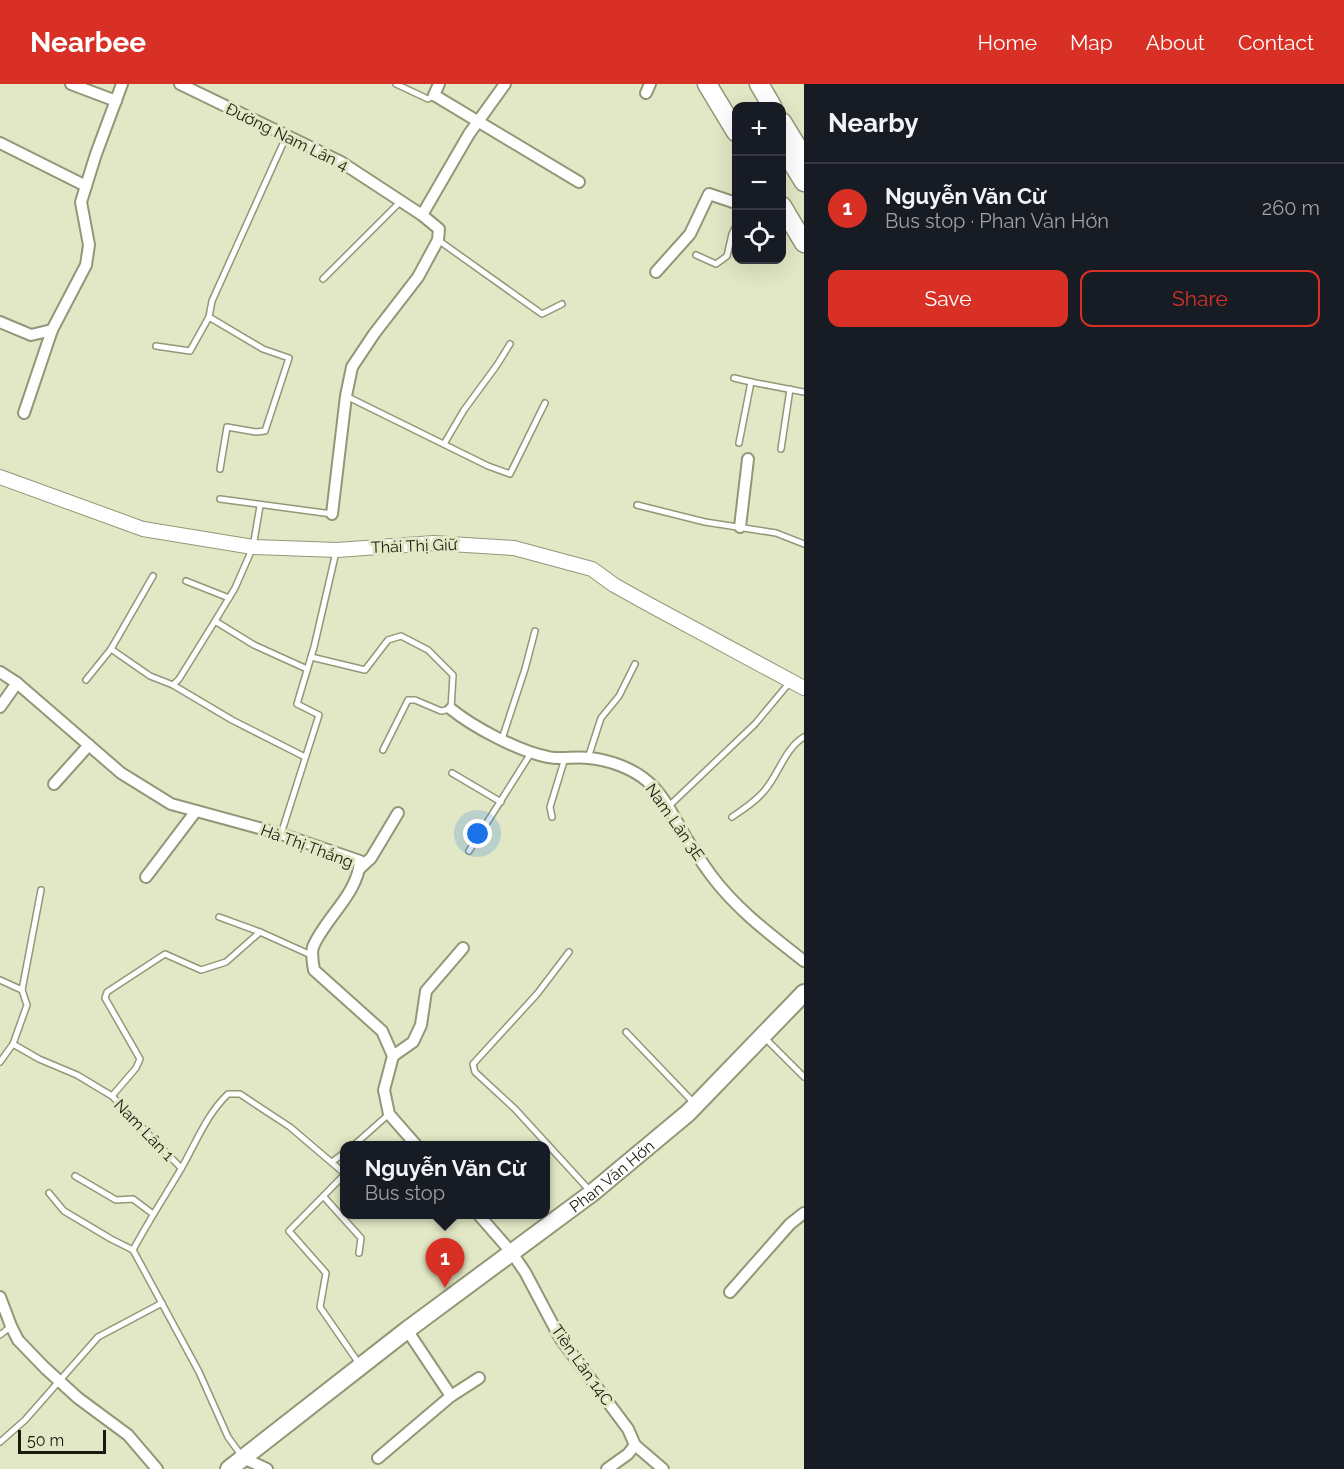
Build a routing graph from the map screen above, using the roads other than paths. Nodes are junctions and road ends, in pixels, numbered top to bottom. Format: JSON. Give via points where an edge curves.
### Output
{"nodes":[{"id":1,"x":71,"y":84,"type":"edge"},
{"id":2,"x":122,"y":84,"type":"edge"},
{"id":3,"x":180,"y":84,"type":"edge"},
{"id":4,"x":396,"y":84,"type":"edge"},
{"id":5,"x":439,"y":84,"type":"edge"},
{"id":6,"x":505,"y":84,"type":"edge"},
{"id":7,"x":707,"y":84,"type":"edge"},
{"id":8,"x":717,"y":84,"type":"edge"},
{"id":9,"x":746,"y":84,"type":"edge"},
{"id":10,"x":759,"y":84,"type":"edge"},
{"id":11,"x":434,"y":95,"type":"junction"},
{"id":12,"x":116,"y":101,"type":"junction"},
{"id":13,"x":757,"y":102,"type":"edge"},
{"id":14,"x":770,"y":102,"type":"edge"},
{"id":15,"x":732,"y":110,"type":"edge"},
{"id":16,"x":478,"y":123,"type":"junction"},
{"id":17,"x":732,"y":125,"type":"edge"},
{"id":18,"x":786,"y":129,"type":"edge"},
{"id":19,"x":286,"y":136,"type":"junction"},
{"id":20,"x":0,"y":143,"type":"edge"},
{"id":21,"x":786,"y":153,"type":"edge"},
{"id":22,"x":804,"y":158,"type":"edge"},
{"id":23,"x":579,"y":183,"type":"dead end"},
{"id":24,"x":804,"y":183,"type":"edge"},
{"id":25,"x":86,"y":186,"type":"junction"},
{"id":26,"x":786,"y":197,"type":"edge"},
{"id":27,"x":400,"y":202,"type":"junction"},
{"id":28,"x":732,"y":202,"type":"edge"},
{"id":29,"x":784,"y":210,"type":"edge"},
{"id":30,"x":422,"y":215,"type":"junction"},
{"id":31,"x":804,"y":224,"type":"edge"},
{"id":32,"x":732,"y":234,"type":"edge"},
{"id":33,"x":438,"y":240,"type":"junction"},
{"id":34,"x":804,"y":243,"type":"edge"},
{"id":35,"x":696,"y":255,"type":"dead end"},
{"id":36,"x":656,"y":272,"type":"dead end"},
{"id":37,"x":323,"y":279,"type":"dead end"},
{"id":38,"x":562,"y":304,"type":"dead end"},
{"id":39,"x":209,"y":317,"type":"junction"},
{"id":40,"x":0,"y":322,"type":"edge"},
{"id":41,"x":52,"y":330,"type":"junction"},
{"id":42,"x":510,"y":344,"type":"dead end"},
{"id":43,"x":156,"y":346,"type":"dead end"},
{"id":44,"x":734,"y":378,"type":"dead end"},
{"id":45,"x":751,"y":382,"type":"junction"},
{"id":46,"x":790,"y":389,"type":"junction"},
{"id":47,"x":804,"y":392,"type":"edge"},
{"id":48,"x":346,"y":396,"type":"junction"},
{"id":49,"x":545,"y":403,"type":"dead end"},
{"id":50,"x":24,"y":413,"type":"dead end"},
{"id":51,"x":739,"y":443,"type":"dead end"},
{"id":52,"x":444,"y":444,"type":"junction"},
{"id":53,"x":781,"y":449,"type":"dead end"},
{"id":54,"x":748,"y":459,"type":"dead end"},
{"id":55,"x":220,"y":469,"type":"dead end"},
{"id":56,"x":0,"y":477,"type":"edge"},
{"id":57,"x":219,"y":499,"type":"dead end"},
{"id":58,"x":637,"y":505,"type":"dead end"},
{"id":59,"x":260,"y":506,"type":"junction"},
{"id":60,"x":332,"y":514,"type":"joint"},
{"id":61,"x":740,"y":527,"type":"junction"},
{"id":62,"x":804,"y":544,"type":"edge"},
{"id":63,"x":253,"y":547,"type":"junction"},
{"id":64,"x":337,"y":550,"type":"junction"},
{"id":65,"x":153,"y":576,"type":"dead end"},
{"id":66,"x":186,"y":581,"type":"dead end"},
{"id":67,"x":229,"y":598,"type":"junction"},
{"id":68,"x":215,"y":621,"type":"junction"},
{"id":69,"x":535,"y":631,"type":"dead end"},
{"id":70,"x":111,"y":649,"type":"junction"},
{"id":71,"x":311,"y":657,"type":"junction"},
{"id":72,"x":635,"y":664,"type":"dead end"},
{"id":73,"x":307,"y":669,"type":"junction"},
{"id":74,"x":0,"y":672,"type":"edge"},
{"id":75,"x":86,"y":680,"type":"dead end"},
{"id":76,"x":790,"y":681,"type":"junction"},
{"id":77,"x":17,"y":683,"type":"junction"},
{"id":78,"x":173,"y":685,"type":"junction"},
{"id":79,"x":804,"y":688,"type":"edge"},
{"id":80,"x":0,"y":707,"type":"edge"},
{"id":81,"x":451,"y":709,"type":"junction"},
{"id":82,"x":804,"y":737,"type":"edge"},
{"id":83,"x":502,"y":740,"type":"junction"},
{"id":84,"x":88,"y":745,"type":"junction"},
{"id":85,"x":383,"y":750,"type":"dead end"},
{"id":86,"x":531,"y":753,"type":"junction"},
{"id":87,"x":305,"y":757,"type":"junction"},
{"id":88,"x":565,"y":758,"type":"junction"},
{"id":89,"x":588,"y":758,"type":"junction"},
{"id":90,"x":452,"y":773,"type":"dead end"},
{"id":91,"x":54,"y":784,"type":"dead end"},
{"id":92,"x":501,"y":802,"type":"junction"},
{"id":93,"x":667,"y":807,"type":"junction"},
{"id":94,"x":196,"y":811,"type":"junction"},
{"id":95,"x":398,"y":813,"type":"dead end"},
{"id":96,"x":552,"y":817,"type":"dead end"},
{"id":97,"x":732,"y":817,"type":"dead end"},
{"id":98,"x":281,"y":834,"type":"junction"},
{"id":99,"x":469,"y":851,"type":"dead end"},
{"id":100,"x":359,"y":869,"type":"junction"},
{"id":101,"x":146,"y":878,"type":"dead end"},
{"id":102,"x":41,"y":890,"type":"dead end"},
{"id":103,"x":219,"y":917,"type":"dead end"},
{"id":104,"x":260,"y":932,"type":"junction"},
{"id":105,"x":463,"y":948,"type":"dead end"},
{"id":106,"x":569,"y":952,"type":"dead end"},
{"id":107,"x":313,"y":956,"type":"junction"},
{"id":108,"x":804,"y":961,"type":"edge"},
{"id":109,"x":0,"y":980,"type":"edge"},
{"id":110,"x":22,"y":990,"type":"junction"},
{"id":111,"x":804,"y":993,"type":"edge"},
{"id":112,"x":626,"y":1032,"type":"dead end"},
{"id":113,"x":763,"y":1036,"type":"junction"},
{"id":114,"x":13,"y":1044,"type":"junction"},
{"id":115,"x":393,"y":1056,"type":"junction"},
{"id":116,"x":0,"y":1062,"type":"edge"},
{"id":117,"x":804,"y":1077,"type":"edge"},
{"id":118,"x":112,"y":1096,"type":"junction"},
{"id":119,"x":696,"y":1105,"type":"junction"},
{"id":120,"x":389,"y":1114,"type":"junction"},
{"id":121,"x":359,"y":1141,"type":"edge"},
{"id":122,"x":413,"y":1141,"type":"edge"},
{"id":123,"x":544,"y":1141,"type":"edge"},
{"id":124,"x":550,"y":1147,"type":"edge"},
{"id":125,"x":340,"y":1156,"type":"edge"},
{"id":126,"x":332,"y":1162,"type":"junction"},
{"id":127,"x":181,"y":1168,"type":"junction"},
{"id":128,"x":340,"y":1169,"type":"edge"},
{"id":129,"x":75,"y":1176,"type":"dead end"},
{"id":130,"x":340,"y":1179,"type":"edge"},
{"id":131,"x":49,"y":1193,"type":"dead end"},
{"id":132,"x":592,"y":1193,"type":"junction"},
{"id":133,"x":324,"y":1197,"type":"junction"},
{"id":134,"x":804,"y":1213,"type":"edge"},
{"id":135,"x":153,"y":1214,"type":"junction"},
{"id":136,"x":340,"y":1215,"type":"edge"},
{"id":137,"x":344,"y":1219,"type":"edge"},
{"id":138,"x":481,"y":1219,"type":"edge"},
{"id":139,"x":133,"y":1250,"type":"junction"},
{"id":140,"x":360,"y":1253,"type":"dead end"},
{"id":141,"x":512,"y":1253,"type":"junction"},
{"id":142,"x":730,"y":1292,"type":"dead end"},
{"id":143,"x":0,"y":1297,"type":"edge"},
{"id":144,"x":162,"y":1303,"type":"junction"},
{"id":145,"x":11,"y":1326,"type":"junction"},
{"id":146,"x":407,"y":1330,"type":"junction"},
{"id":147,"x":0,"y":1335,"type":"edge"},
{"id":148,"x":361,"y":1366,"type":"junction"},
{"id":149,"x":479,"y":1378,"type":"dead end"},
{"id":150,"x":61,"y":1380,"type":"junction"},
{"id":151,"x":451,"y":1396,"type":"junction"},
{"id":152,"x":0,"y":1442,"type":"edge"},
{"id":153,"x":635,"y":1445,"type":"junction"},
{"id":154,"x":243,"y":1458,"type":"junction"},
{"id":155,"x":378,"y":1458,"type":"dead end"},
{"id":156,"x":157,"y":1469,"type":"edge"},
{"id":157,"x":229,"y":1469,"type":"edge"},
{"id":158,"x":267,"y":1469,"type":"edge"},
{"id":159,"x":607,"y":1469,"type":"edge"},
{"id":160,"x":663,"y":1469,"type":"edge"}],
"edges":[{"from":1,"to":12,"type":"street"},
{"from":2,"to":12,"type":"street"},
{"from":3,"to":19,"type":"street","name":"Đường Nam Lân 4"},
{"from":4,"to":11,"type":"lane","via":[[428,99]]},
{"from":5,"to":11,"type":"street"},
{"from":6,"to":16,"type":"street"},
{"from":7,"to":17,"type":"highway"},
{"from":8,"to":15,"type":"highway"},
{"from":9,"to":13,"type":"highway"},
{"from":10,"to":14,"type":"highway"},
{"from":11,"to":16,"type":"street"},
{"from":12,"to":25,"type":"street"},
{"from":16,"to":23,"type":"street"},
{"from":16,"to":30,"type":"street"},
{"from":18,"to":22,"type":"highway"},
{"from":19,"to":27,"type":"street","name":"Đường Nam Lân 4","via":[[341,162]]},
{"from":19,"to":39,"type":"lane","via":[[212,301]]},
{"from":20,"to":25,"type":"street"},
{"from":21,"to":24,"type":"highway"},
{"from":25,"to":41,"type":"street","via":[[81,202],[89,245],[86,266]]},
{"from":26,"to":31,"type":"highway"},
{"from":27,"to":30,"type":"street","name":"Đường Nam Lân 4"},
{"from":27,"to":37,"type":"lane"},
{"from":28,"to":36,"type":"street","via":[[709,194],[690,234]]},
{"from":29,"to":34,"type":"highway"},
{"from":30,"to":33,"type":"street","via":[[439,229]]},
{"from":32,"to":35,"type":"lane","via":[[727,256],[716,264]]},
{"from":33,"to":38,"type":"lane","via":[[542,314]]},
{"from":33,"to":48,"type":"street","via":[[418,277],[352,367]]},
{"from":39,"to":43,"type":"lane","via":[[190,351]]},
{"from":39,"to":55,"type":"lane","via":[[263,349],[289,358],[265,431],[227,427]]},
{"from":40,"to":41,"type":"street","via":[[31,335]]},
{"from":41,"to":50,"type":"street"},
{"from":42,"to":52,"type":"lane"},
{"from":44,"to":45,"type":"lane"},
{"from":45,"to":46,"type":"lane"},
{"from":45,"to":51,"type":"lane"},
{"from":46,"to":47,"type":"lane"},
{"from":46,"to":53,"type":"lane"},
{"from":48,"to":52,"type":"lane"},
{"from":48,"to":60,"type":"street"},
{"from":49,"to":52,"type":"lane","via":[[510,474]]},
{"from":54,"to":61,"type":"street"},
{"from":56,"to":63,"type":"street","name":"Thái Thị Giữ","via":[[144,529]]},
{"from":57,"to":59,"type":"lane"},
{"from":58,"to":61,"type":"lane"},
{"from":59,"to":60,"type":"lane"},
{"from":59,"to":63,"type":"lane"},
{"from":61,"to":62,"type":"lane","via":[[776,533]]},
{"from":63,"to":64,"type":"street","name":"Thái Thị Giữ"},
{"from":63,"to":67,"type":"lane"},
{"from":64,"to":71,"type":"lane"},
{"from":64,"to":76,"type":"street","name":"Thái Thị Giữ","via":[[434,543],[514,548],[592,568],[650,606]]},
{"from":65,"to":70,"type":"lane"},
{"from":66,"to":67,"type":"lane"},
{"from":67,"to":68,"type":"lane"},
{"from":68,"to":73,"type":"lane","via":[[254,645]]},
{"from":68,"to":78,"type":"lane"},
{"from":69,"to":83,"type":"lane"},
{"from":70,"to":75,"type":"lane"},
{"from":70,"to":78,"type":"lane","via":[[150,676]]},
{"from":71,"to":73,"type":"lane"},
{"from":71,"to":81,"type":"lane","via":[[365,670],[388,640],[401,636],[428,650],[453,675]]},
{"from":72,"to":89,"type":"lane","via":[[619,696],[601,718]]},
{"from":73,"to":87,"type":"lane","via":[[297,704],[319,715]]},
{"from":74,"to":77,"type":"street","name":"Hà Thị Thắng"},
{"from":76,"to":79,"type":"street","name":"Thái Thị Giữ"},
{"from":76,"to":93,"type":"lane","via":[[755,724]]},
{"from":77,"to":80,"type":"street"},
{"from":77,"to":84,"type":"street","name":"Hà Thị Thắng"},
{"from":78,"to":87,"type":"lane"},
{"from":81,"to":83,"type":"street","name":"Nam Lân 3E"},
{"from":81,"to":85,"type":"lane","name":"Nam Lân 3E","via":[[441,711],[408,700]]},
{"from":82,"to":97,"type":"lane","via":[[765,790]]},
{"from":83,"to":86,"type":"street","name":"Nam Lân 3E"},
{"from":84,"to":91,"type":"street"},
{"from":84,"to":94,"type":"street","name":"Hà Thị Thắng","via":[[121,773],[171,804]]},
{"from":86,"to":88,"type":"street","name":"Nam Lân 3E"},
{"from":86,"to":92,"type":"lane"},
{"from":87,"to":98,"type":"lane"},
{"from":88,"to":89,"type":"street","name":"Nam Lân 3E"},
{"from":88,"to":96,"type":"lane","via":[[550,807]]},
{"from":89,"to":93,"type":"street","name":"Nam Lân 3E","via":[[624,766],[649,781]]},
{"from":90,"to":92,"type":"lane"},
{"from":92,"to":99,"type":"lane"},
{"from":93,"to":108,"type":"street","name":"Nam Lân 3E","via":[[713,878],[737,905]]},
{"from":94,"to":98,"type":"street","name":"Hà Thị Thắng"},
{"from":94,"to":101,"type":"street"},
{"from":95,"to":100,"type":"street","via":[[371,858]]},
{"from":98,"to":100,"type":"street","name":"Hà Thị Thắng","via":[[360,861]]},
{"from":100,"to":107,"type":"street","name":"Hà Thị Thắng","via":[[312,949]]},
{"from":102,"to":110,"type":"lane"},
{"from":103,"to":104,"type":"lane"},
{"from":104,"to":107,"type":"lane"},
{"from":104,"to":118,"type":"lane","via":[[226,962],[201,970],[165,954],[107,992],[105,998],[140,1059]]},
{"from":105,"to":115,"type":"street","via":[[426,991],[421,1025],[413,1042]]},
{"from":106,"to":123,"type":"lane","via":[[537,994],[473,1064],[476,1072]]},
{"from":107,"to":115,"type":"street","via":[[314,970],[382,1031]]},
{"from":109,"to":110,"type":"lane"},
{"from":110,"to":114,"type":"lane","via":[[27,1005]]},
{"from":111,"to":113,"type":"main road","name":"Phan Văn Hớn"},
{"from":112,"to":119,"type":"lane"},
{"from":113,"to":117,"type":"lane"},
{"from":113,"to":119,"type":"main road","name":"Phan Văn Hớn"},
{"from":114,"to":116,"type":"lane"},
{"from":114,"to":118,"type":"lane","name":"Nam Lân 1"},
{"from":115,"to":120,"type":"street","via":[[384,1090]]},
{"from":118,"to":127,"type":"lane","name":"Nam Lân 1"},
{"from":119,"to":132,"type":"main road","name":"Phan Văn Hớn"},
{"from":120,"to":121,"type":"lane"},
{"from":120,"to":122,"type":"street"},
{"from":124,"to":132,"type":"lane"},
{"from":125,"to":126,"type":"lane"},
{"from":126,"to":127,"type":"lane","via":[[290,1127],[240,1094],[228,1094],[202,1127]]},
{"from":126,"to":128,"type":"lane"},
{"from":127,"to":135,"type":"lane","name":"Nam Lân 1"},
{"from":129,"to":135,"type":"lane","via":[[116,1200],[133,1199]]},
{"from":130,"to":133,"type":"lane"},
{"from":131,"to":139,"type":"lane","via":[[64,1211]]},
{"from":132,"to":141,"type":"main road","name":"Phan Văn Hớn"},
{"from":133,"to":136,"type":"lane"},
{"from":133,"to":148,"type":"lane","via":[[289,1231],[326,1273],[320,1307]]},
{"from":134,"to":142,"type":"street"},
{"from":135,"to":139,"type":"lane","name":"Nam Lân 1"},
{"from":137,"to":140,"type":"lane","via":[[361,1238]]},
{"from":138,"to":141,"type":"street"},
{"from":139,"to":144,"type":"lane"},
{"from":141,"to":146,"type":"main road","name":"Phan Văn Hớn"},
{"from":141,"to":153,"type":"street","name":"Tiền Lân 14C","via":[[560,1338],[628,1429]]},
{"from":143,"to":145,"type":"street"},
{"from":144,"to":150,"type":"lane","via":[[98,1336]]},
{"from":144,"to":154,"type":"lane","via":[[228,1437]]},
{"from":145,"to":147,"type":"lane"},
{"from":145,"to":150,"type":"street","via":[[18,1340]]},
{"from":146,"to":148,"type":"main road","name":"Phan Văn Hớn"},
{"from":146,"to":151,"type":"street"},
{"from":148,"to":154,"type":"main road","name":"Phan Văn Hớn"},
{"from":149,"to":151,"type":"street"},
{"from":150,"to":152,"type":"lane"},
{"from":150,"to":156,"type":"street","via":[[78,1398],[128,1435]]},
{"from":151,"to":155,"type":"street"},
{"from":153,"to":159,"type":"street"},
{"from":153,"to":160,"type":"street"},
{"from":154,"to":157,"type":"main road","name":"Phan Văn Hớn"},
{"from":154,"to":158,"type":"street"}]}
